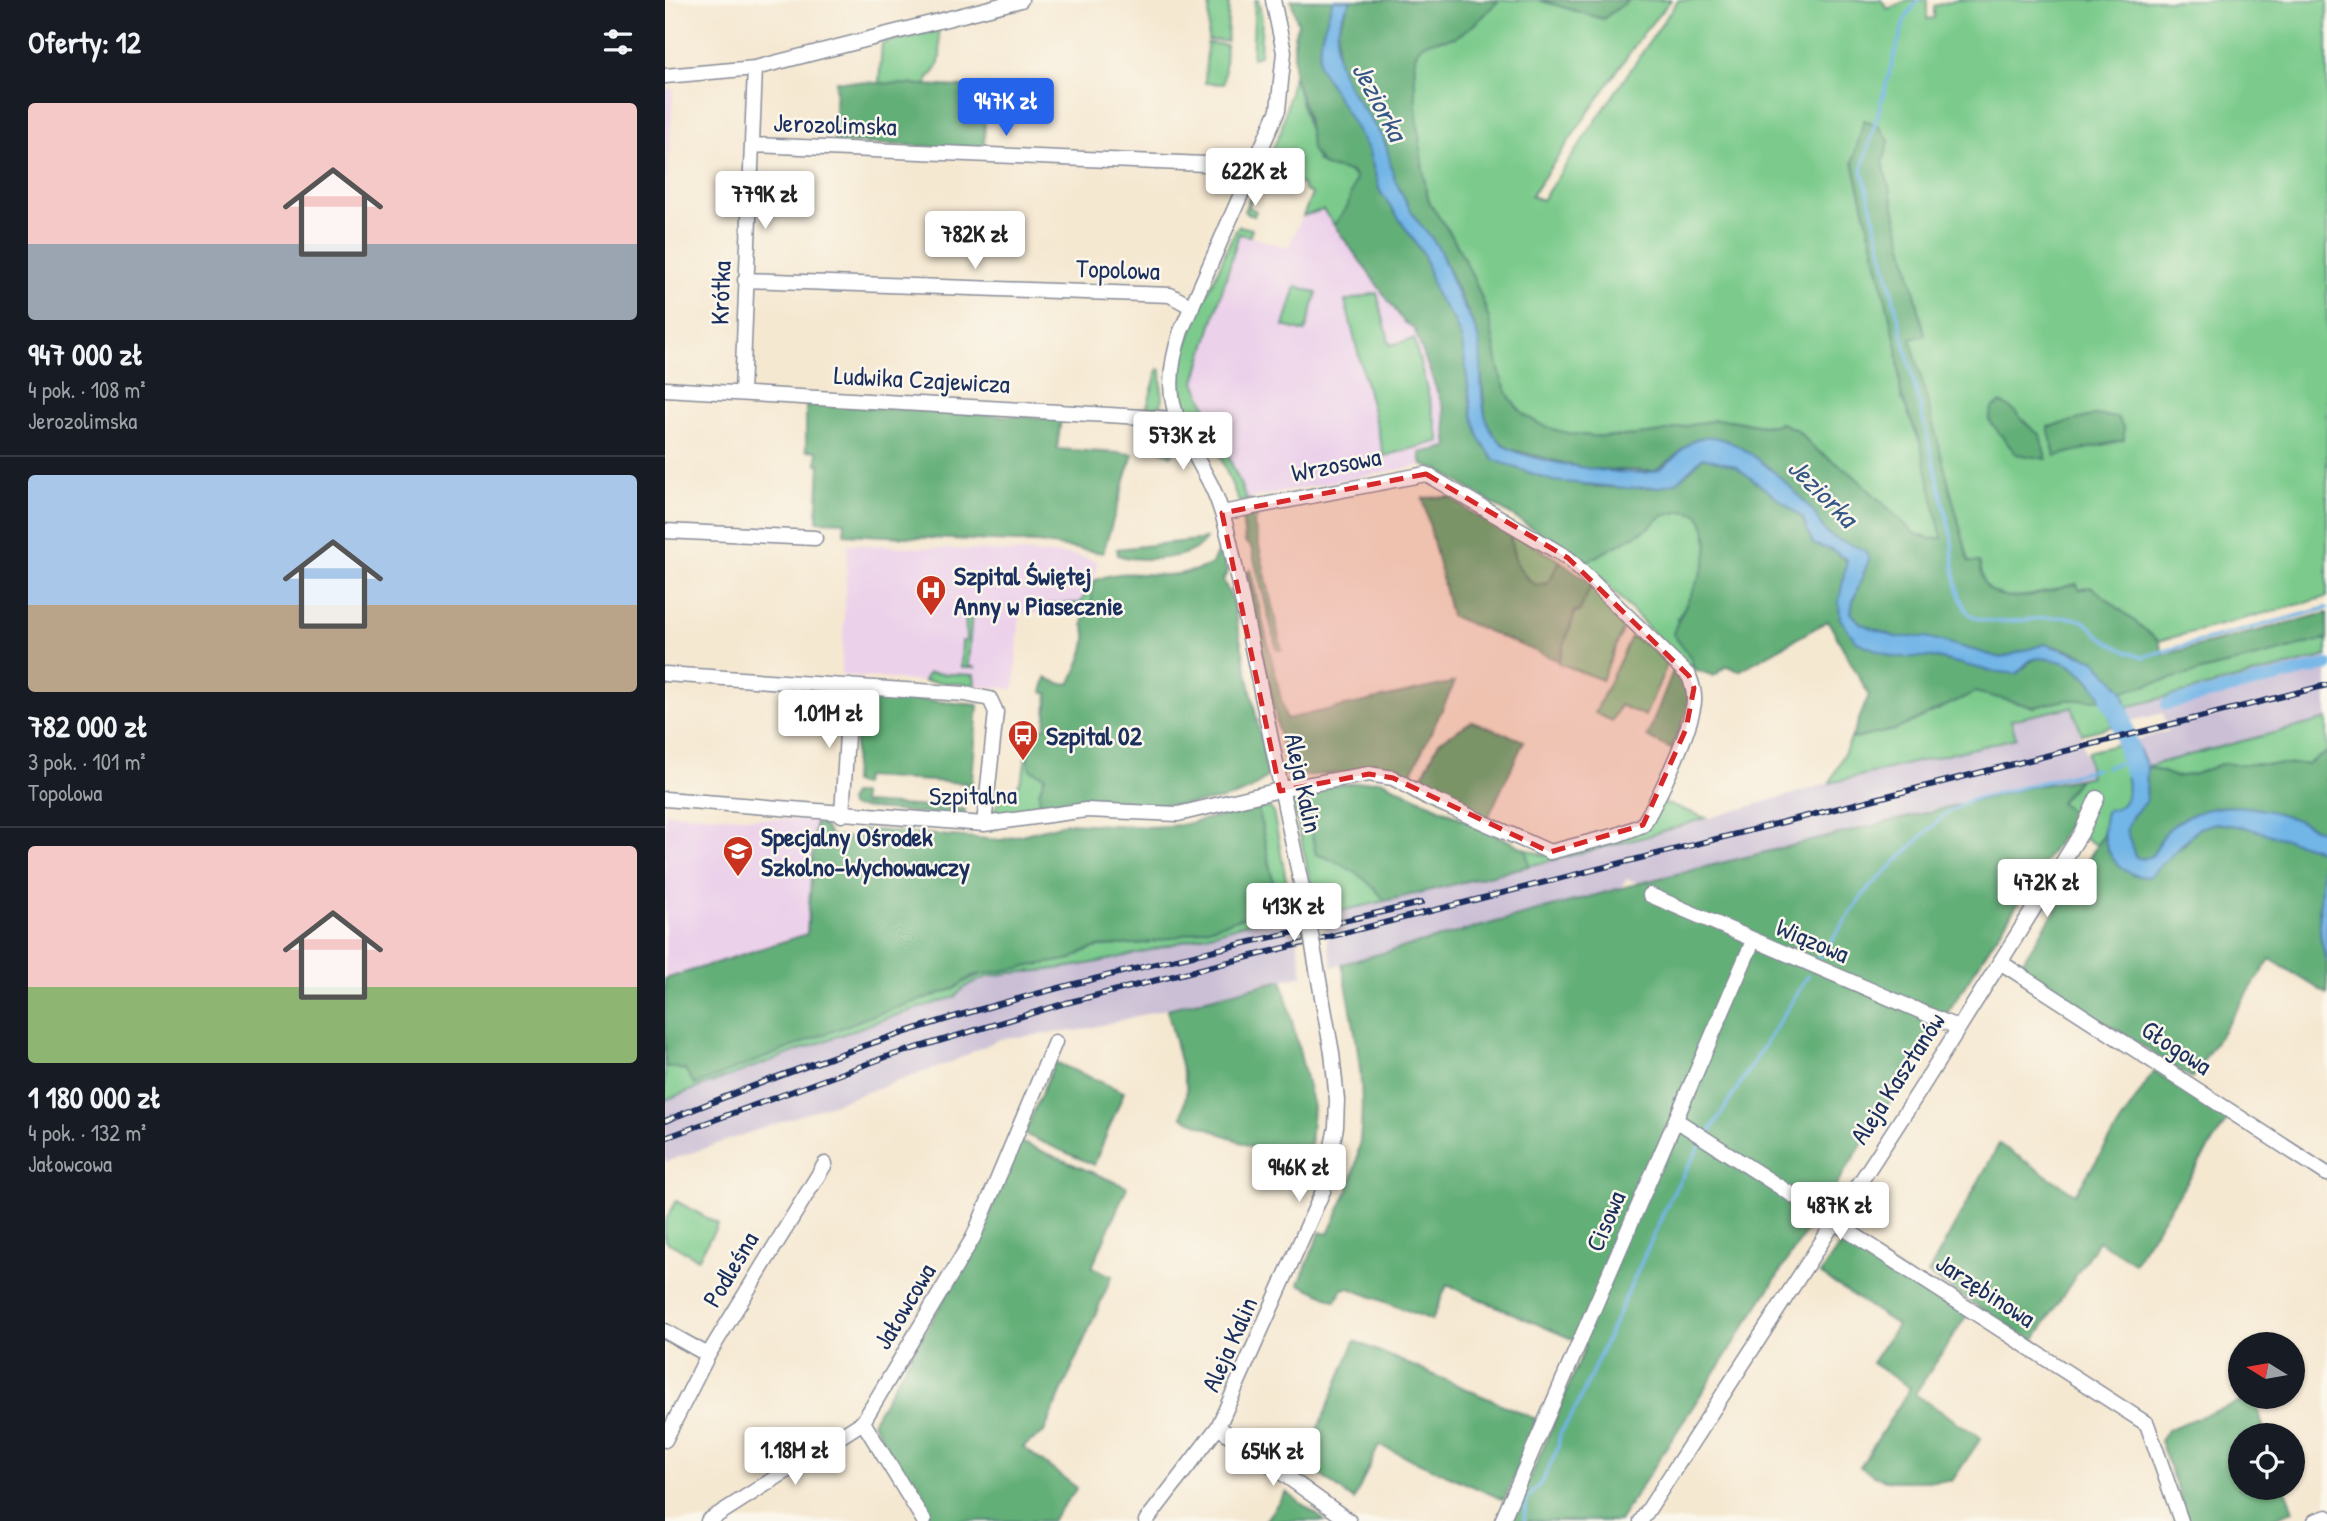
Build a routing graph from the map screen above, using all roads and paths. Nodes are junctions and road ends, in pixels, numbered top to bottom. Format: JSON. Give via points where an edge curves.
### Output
{"nodes":[{"id":1,"x":1021,"y":0,"type":"edge"},
{"id":2,"x":1273,"y":0,"type":"edge"},
{"id":3,"x":755,"y":68,"type":"junction"},
{"id":4,"x":665,"y":76,"type":"edge"},
{"id":5,"x":752,"y":145,"type":"junction"},
{"id":6,"x":1251,"y":172,"type":"junction"},
{"id":7,"x":745,"y":280,"type":"junction"},
{"id":8,"x":1192,"y":307,"type":"junction"},
{"id":9,"x":665,"y":389,"type":"edge"},
{"id":10,"x":742,"y":393,"type":"junction"},
{"id":11,"x":1176,"y":419,"type":"junction"},
{"id":12,"x":1222,"y":513,"type":"junction"},
{"id":13,"x":665,"y":531,"type":"edge"},
{"id":14,"x":815,"y":538,"type":"dead end"},
{"id":15,"x":665,"y":674,"type":"edge"},
{"id":16,"x":850,"y":686,"type":"junction"},
{"id":17,"x":1280,"y":791,"type":"junction"},
{"id":18,"x":2097,"y":798,"type":"dead end"},
{"id":19,"x":665,"y":799,"type":"edge"},
{"id":20,"x":842,"y":815,"type":"junction"},
{"id":21,"x":984,"y":824,"type":"junction"},
{"id":22,"x":1650,"y":895,"type":"dead end"},
{"id":23,"x":1753,"y":941,"type":"junction"},
{"id":24,"x":2000,"y":962,"type":"junction"},
{"id":25,"x":1959,"y":1028,"type":"junction"},
{"id":26,"x":1055,"y":1042,"type":"dead end"},
{"id":27,"x":1676,"y":1120,"type":"junction"},
{"id":28,"x":825,"y":1164,"type":"dead end"},
{"id":29,"x":2327,"y":1174,"type":"edge"},
{"id":30,"x":1833,"y":1221,"type":"junction"},
{"id":31,"x":665,"y":1331,"type":"edge"},
{"id":32,"x":708,"y":1355,"type":"junction"},
{"id":33,"x":863,"y":1422,"type":"junction"},
{"id":34,"x":1218,"y":1427,"type":"junction"},
{"id":35,"x":665,"y":1440,"type":"edge"},
{"id":36,"x":2327,"y":1517,"type":"edge"},
{"id":37,"x":708,"y":1521,"type":"edge"},
{"id":38,"x":924,"y":1521,"type":"edge"},
{"id":39,"x":1146,"y":1521,"type":"edge"},
{"id":40,"x":1349,"y":1521,"type":"edge"},
{"id":41,"x":1502,"y":1521,"type":"edge"},
{"id":42,"x":1641,"y":1521,"type":"edge"},
{"id":43,"x":2181,"y":1521,"type":"edge"},
{"id":44,"x":2315,"y":1521,"type":"edge"}],
"edges":[{"from":1,"to":3,"type":"street"},
{"from":2,"to":6,"type":"street","name":"Aleja Kalin","via":[[1284,52],[1281,95]]},
{"from":3,"to":4,"type":"street"},
{"from":3,"to":5,"type":"street","name":"Krótka"},
{"from":5,"to":6,"type":"street","name":"Jerozolimska","via":[[1229,164]]},
{"from":5,"to":7,"type":"street","name":"Krótka"},
{"from":6,"to":8,"type":"street","name":"Aleja Kalin"},
{"from":7,"to":8,"type":"street","name":"Topolowa","via":[[1170,295]]},
{"from":7,"to":10,"type":"street","name":"Krótka"},
{"from":8,"to":11,"type":"street","name":"Aleja Kalin","via":[[1173,360],[1171,392]]},
{"from":9,"to":10,"type":"street","name":"Ludwika Czajewicza"},
{"from":10,"to":11,"type":"street","name":"Ludwika Czajewicza"},
{"from":11,"to":12,"type":"street","name":"Aleja Kalin"},
{"from":12,"to":17,"type":"street","name":"Aleja Kalin"},
{"from":12,"to":17,"type":"street","name":"Wrzosowa","via":[[1419,473],[1435,477],[1568,558],[1689,676],[1694,688],[1693,708],[1643,825],[1555,853],[1392,778],[1369,774]]},
{"from":13,"to":14,"type":"street"},
{"from":15,"to":16,"type":"street"},
{"from":16,"to":20,"type":"street"},
{"from":16,"to":21,"type":"street","via":[[991,699],[996,712]]},
{"from":17,"to":21,"type":"street","name":"Szpitalna","via":[[1178,814],[1063,812]]},
{"from":17,"to":34,"type":"street","name":"Aleja Kalin","bridge":true,"via":[[1332,1053],[1336,1127],[1323,1191]]},
{"from":18,"to":24,"type":"street","name":"Aleja Kasztanów","via":[[2081,832]]},
{"from":19,"to":20,"type":"street","name":"Szpitalna"},
{"from":20,"to":21,"type":"street","name":"Szpitalna"},
{"from":22,"to":23,"type":"street","name":"Wiązowa"},
{"from":23,"to":25,"type":"street","name":"Wiązowa"},
{"from":23,"to":27,"type":"street","name":"Cisowa"},
{"from":24,"to":25,"type":"street","name":"Aleja Kasztanów"},
{"from":24,"to":29,"type":"street","name":"Głogowa"},
{"from":25,"to":30,"type":"street","name":"Aleja Kasztanów"},
{"from":26,"to":33,"type":"street","name":"Jałowcowa","via":[[973,1238]]},
{"from":27,"to":30,"type":"street","name":"Jarzębinowa"},
{"from":27,"to":41,"type":"street","name":"Cisowa"},
{"from":28,"to":32,"type":"street","name":"Podleśna"},
{"from":30,"to":42,"type":"street","name":"Aleja Kasztanów"},
{"from":30,"to":43,"type":"street","name":"Jarzębinowa","via":[[2147,1424]]},
{"from":31,"to":32,"type":"street"},
{"from":32,"to":35,"type":"street","name":"Podleśna"},
{"from":33,"to":37,"type":"street","name":"Jałowcowa"},
{"from":33,"to":38,"type":"street"},
{"from":34,"to":39,"type":"street"},
{"from":34,"to":40,"type":"street","name":"Aleja Kalin"},
{"from":36,"to":44,"type":"street"}]}
